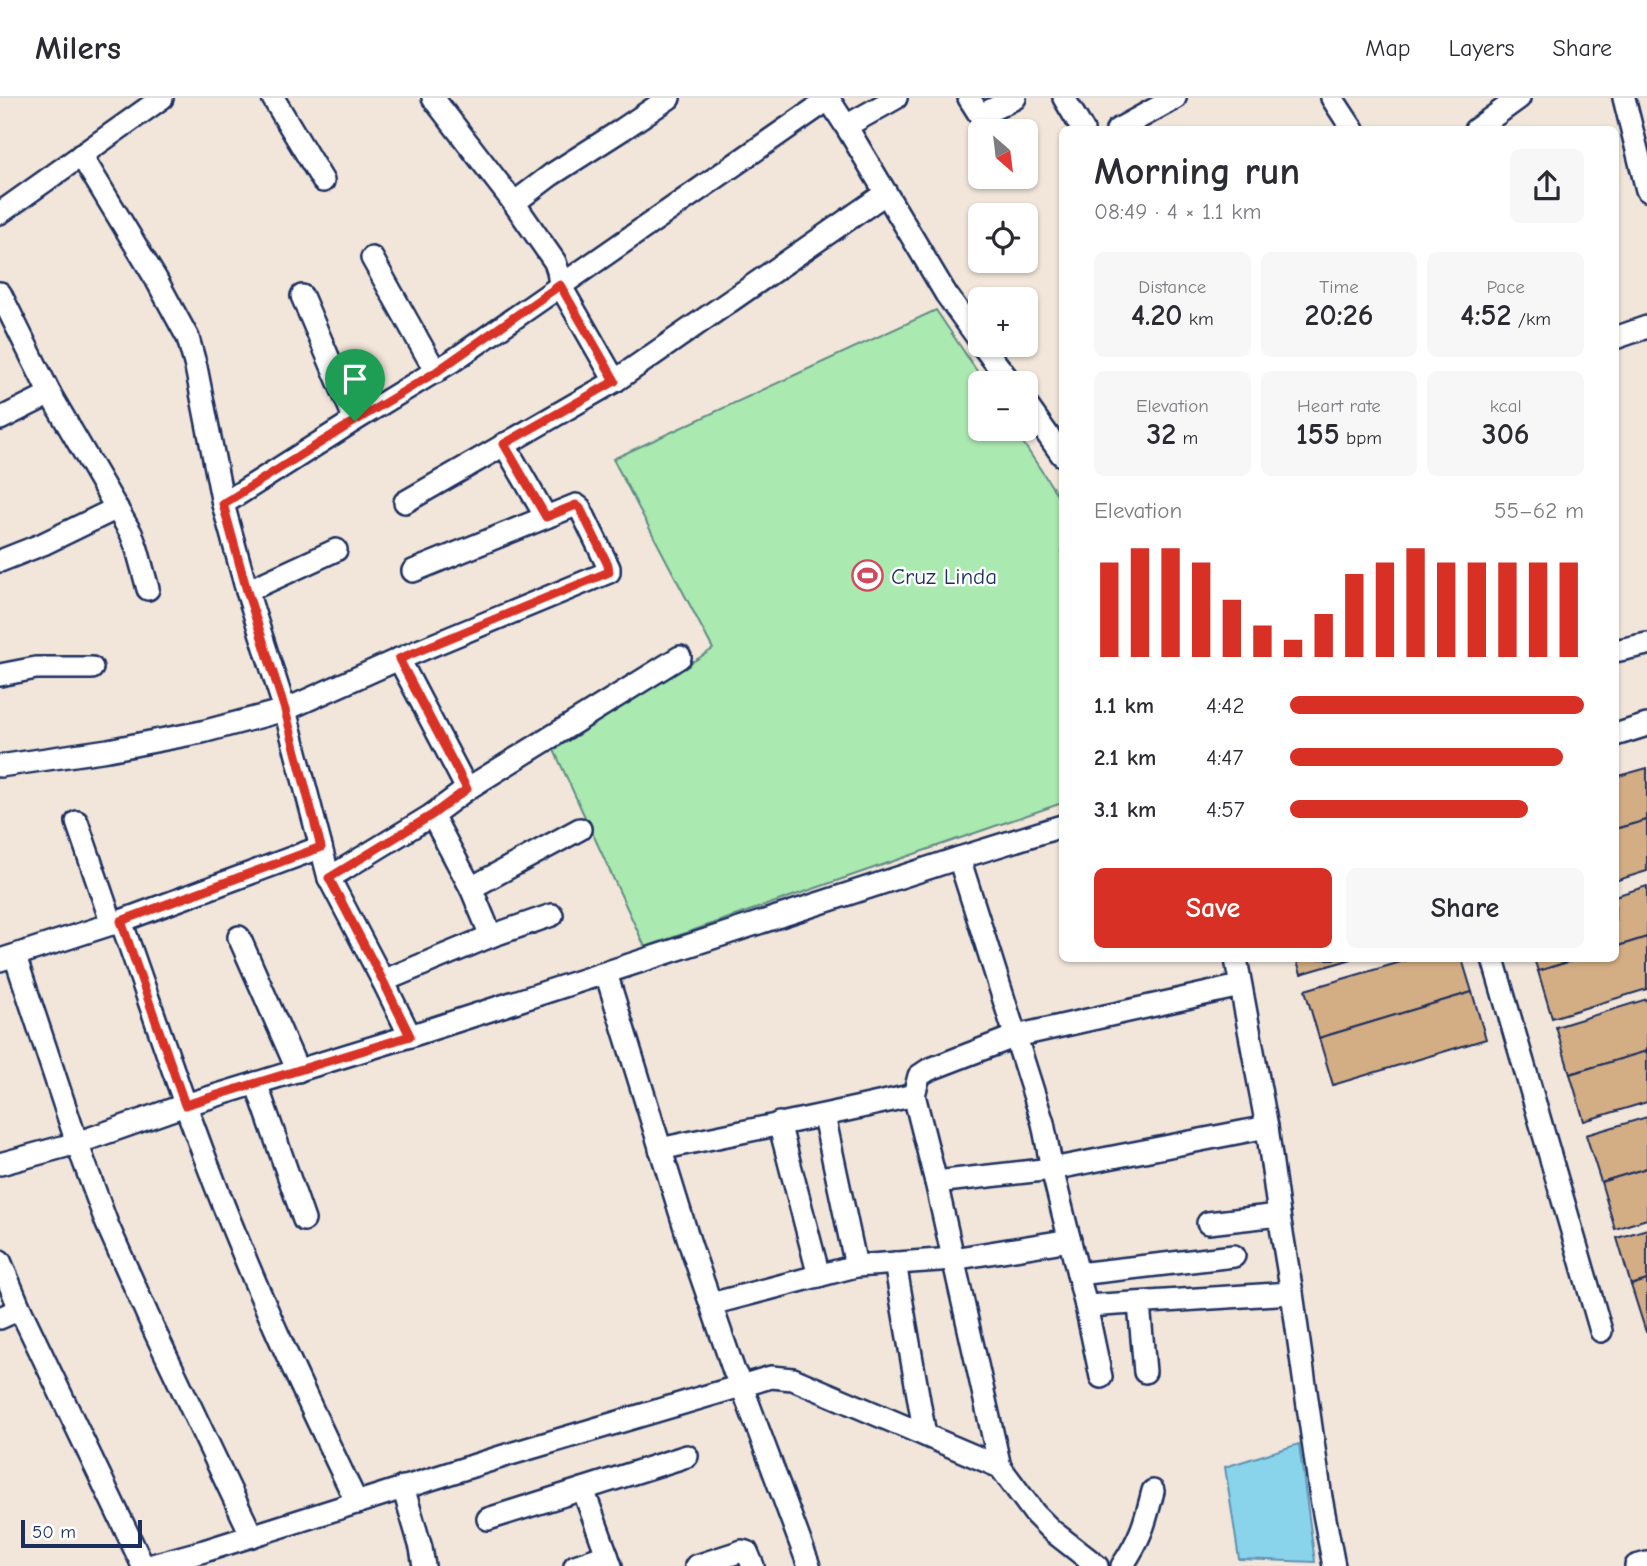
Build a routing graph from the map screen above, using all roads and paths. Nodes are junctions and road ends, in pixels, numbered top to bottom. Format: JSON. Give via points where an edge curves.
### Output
{"nodes":[{"id":1,"x":162,"y":98,"type":"edge"},
{"id":2,"x":273,"y":98,"type":"edge"},
{"id":3,"x":433,"y":98,"type":"edge"},
{"id":4,"x":669,"y":98,"type":"edge"},
{"id":5,"x":829,"y":98,"type":"edge"},
{"id":6,"x":896,"y":98,"type":"edge"},
{"id":7,"x":969,"y":98,"type":"edge"},
{"id":8,"x":1015,"y":98,"type":"edge"},
{"id":9,"x":1064,"y":98,"type":"edge"},
{"id":10,"x":1175,"y":98,"type":"edge"},
{"id":11,"x":1332,"y":98,"type":"edge"},
{"id":12,"x":1519,"y":98,"type":"edge"},
{"id":13,"x":1624,"y":98,"type":"edge"},
{"id":14,"x":846,"y":126,"type":"junction"},
{"id":15,"x":1081,"y":126,"type":"edge"},
{"id":16,"x":1124,"y":126,"type":"edge"},
{"id":17,"x":1350,"y":126,"type":"edge"},
{"id":18,"x":1480,"y":126,"type":"edge"},
{"id":19,"x":81,"y":155,"type":"junction"},
{"id":20,"x":323,"y":181,"type":"dead end"},
{"id":21,"x":1647,"y":190,"type":"edge"},
{"id":22,"x":886,"y":193,"type":"junction"},
{"id":23,"x":514,"y":203,"type":"junction"},
{"id":24,"x":0,"y":213,"type":"edge"},
{"id":25,"x":372,"y":258,"type":"dead end"},
{"id":26,"x":560,"y":285,"type":"junction"},
{"id":27,"x":0,"y":293,"type":"edge"},
{"id":28,"x":302,"y":296,"type":"dead end"},
{"id":29,"x":968,"y":325,"type":"edge"},
{"id":30,"x":1647,"y":327,"type":"edge"},
{"id":31,"x":1619,"y":337,"type":"edge"},
{"id":32,"x":436,"y":372,"type":"junction"},
{"id":33,"x":615,"y":381,"type":"junction"},
{"id":34,"x":50,"y":394,"type":"junction"},
{"id":35,"x":1038,"y":413,"type":"edge"},
{"id":36,"x":0,"y":419,"type":"edge"},
{"id":37,"x":355,"y":421,"type":"junction"},
{"id":38,"x":1054,"y":425,"type":"edge"},
{"id":39,"x":504,"y":444,"type":"junction"},
{"id":40,"x":1059,"y":444,"type":"edge"},
{"id":41,"x":405,"y":502,"type":"dead end"},
{"id":42,"x":223,"y":504,"type":"junction"},
{"id":43,"x":117,"y":508,"type":"junction"},
{"id":44,"x":546,"y":517,"type":"junction"},
{"id":45,"x":336,"y":550,"type":"dead end"},
{"id":46,"x":0,"y":561,"type":"edge"},
{"id":47,"x":413,"y":571,"type":"dead end"},
{"id":48,"x":148,"y":589,"type":"dead end"},
{"id":49,"x":247,"y":591,"type":"junction"},
{"id":50,"x":1647,"y":644,"type":"edge"},
{"id":51,"x":1619,"y":650,"type":"edge"},
{"id":52,"x":680,"y":657,"type":"dead end"},
{"id":53,"x":399,"y":659,"type":"junction"},
{"id":54,"x":92,"y":668,"type":"dead end"},
{"id":55,"x":0,"y":675,"type":"edge"},
{"id":56,"x":285,"y":710,"type":"junction"},
{"id":57,"x":1647,"y":725,"type":"edge"},
{"id":58,"x":1619,"y":734,"type":"edge"},
{"id":59,"x":0,"y":766,"type":"edge"},
{"id":60,"x":467,"y":789,"type":"junction"},
{"id":61,"x":432,"y":815,"type":"junction"},
{"id":62,"x":77,"y":822,"type":"dead end"},
{"id":63,"x":1059,"y":827,"type":"edge"},
{"id":64,"x":580,"y":829,"type":"dead end"},
{"id":65,"x":321,"y":847,"type":"junction"},
{"id":66,"x":959,"y":858,"type":"junction"},
{"id":67,"x":329,"y":878,"type":"junction"},
{"id":68,"x":471,"y":888,"type":"junction"},
{"id":69,"x":552,"y":915,"type":"dead end"},
{"id":70,"x":117,"y":922,"type":"junction"},
{"id":71,"x":491,"y":936,"type":"junction"},
{"id":72,"x":239,"y":937,"type":"dead end"},
{"id":73,"x":7,"y":958,"type":"edge"},
{"id":74,"x":1236,"y":962,"type":"edge"},
{"id":75,"x":1494,"y":962,"type":"edge"},
{"id":76,"x":606,"y":974,"type":"junction"},
{"id":77,"x":383,"y":981,"type":"junction"},
{"id":78,"x":1240,"y":986,"type":"junction"},
{"id":79,"x":410,"y":1036,"type":"junction"},
{"id":80,"x":1016,"y":1036,"type":"junction"},
{"id":81,"x":298,"y":1071,"type":"junction"},
{"id":82,"x":256,"y":1083,"type":"junction"},
{"id":83,"x":914,"y":1095,"type":"junction"},
{"id":84,"x":185,"y":1105,"type":"junction"},
{"id":85,"x":824,"y":1116,"type":"junction"},
{"id":86,"x":779,"y":1123,"type":"junction"},
{"id":87,"x":1267,"y":1128,"type":"junction"},
{"id":88,"x":77,"y":1143,"type":"junction"},
{"id":89,"x":660,"y":1149,"type":"junction"},
{"id":90,"x":0,"y":1164,"type":"edge"},
{"id":91,"x":1052,"y":1169,"type":"junction"},
{"id":92,"x":936,"y":1182,"type":"junction"},
{"id":93,"x":1279,"y":1215,"type":"junction"},
{"id":94,"x":304,"y":1220,"type":"dead end"},
{"id":95,"x":1208,"y":1223,"type":"dead end"},
{"id":96,"x":1070,"y":1240,"type":"junction"},
{"id":97,"x":1234,"y":1256,"type":"dead end"},
{"id":98,"x":953,"y":1259,"type":"junction"},
{"id":99,"x":0,"y":1261,"type":"edge"},
{"id":100,"x":895,"y":1263,"type":"junction"},
{"id":101,"x":856,"y":1266,"type":"junction"},
{"id":102,"x":1078,"y":1274,"type":"junction"},
{"id":103,"x":819,"y":1276,"type":"junction"},
{"id":104,"x":1292,"y":1293,"type":"junction"},
{"id":105,"x":711,"y":1304,"type":"junction"},
{"id":106,"x":1139,"y":1304,"type":"junction"},
{"id":107,"x":1086,"y":1306,"type":"junction"},
{"id":108,"x":20,"y":1309,"type":"junction"},
{"id":109,"x":0,"y":1318,"type":"edge"},
{"id":110,"x":1601,"y":1331,"type":"dead end"},
{"id":111,"x":1145,"y":1372,"type":"dead end"},
{"id":112,"x":1101,"y":1377,"type":"dead end"},
{"id":113,"x":741,"y":1384,"type":"junction"},
{"id":114,"x":925,"y":1435,"type":"junction"},
{"id":115,"x":687,"y":1456,"type":"dead end"},
{"id":116,"x":1000,"y":1467,"type":"junction"},
{"id":117,"x":403,"y":1487,"type":"junction"},
{"id":118,"x":583,"y":1489,"type":"junction"},
{"id":119,"x":1153,"y":1491,"type":"dead end"},
{"id":120,"x":357,"y":1503,"type":"junction"},
{"id":121,"x":488,"y":1519,"type":"dead end"},
{"id":122,"x":252,"y":1536,"type":"junction"},
{"id":123,"x":609,"y":1561,"type":"edge"},
{"id":124,"x":1647,"y":1563,"type":"edge"},
{"id":125,"x":143,"y":1566,"type":"edge"},
{"id":126,"x":149,"y":1566,"type":"edge"},
{"id":127,"x":424,"y":1566,"type":"edge"},
{"id":128,"x":575,"y":1566,"type":"edge"},
{"id":129,"x":696,"y":1566,"type":"edge"},
{"id":130,"x":753,"y":1566,"type":"edge"},
{"id":131,"x":808,"y":1566,"type":"edge"},
{"id":132,"x":1097,"y":1566,"type":"edge"},
{"id":133,"x":1122,"y":1566,"type":"edge"},
{"id":134,"x":1334,"y":1566,"type":"edge"},
{"id":135,"x":1636,"y":1566,"type":"edge"}],
"edges":[{"from":1,"to":19,"type":"street"},
{"from":2,"to":20,"type":"street"},
{"from":3,"to":23,"type":"street"},
{"from":4,"to":23,"type":"street"},
{"from":5,"to":14,"type":"street"},
{"from":5,"to":26,"type":"street"},
{"from":6,"to":14,"type":"street"},
{"from":7,"to":8,"type":"street","via":[[981,117]]},
{"from":9,"to":15,"type":"street"},
{"from":10,"to":16,"type":"street"},
{"from":11,"to":17,"type":"street"},
{"from":12,"to":18,"type":"street"},
{"from":13,"to":21,"type":"street"},
{"from":14,"to":22,"type":"street"},
{"from":19,"to":24,"type":"street"},
{"from":19,"to":42,"type":"street","via":[[188,338]]},
{"from":22,"to":29,"type":"street"},
{"from":22,"to":33,"type":"street"},
{"from":23,"to":26,"type":"street","via":[[555,262]]},
{"from":25,"to":32,"type":"street"},
{"from":26,"to":32,"type":"street"},
{"from":26,"to":33,"type":"street"},
{"from":27,"to":34,"type":"street"},
{"from":28,"to":37,"type":"street"},
{"from":30,"to":31,"type":"street"},
{"from":32,"to":37,"type":"street"},
{"from":33,"to":39,"type":"street"},
{"from":34,"to":36,"type":"street"},
{"from":34,"to":43,"type":"street"},
{"from":35,"to":38,"type":"street"},
{"from":37,"to":42,"type":"street"},
{"from":38,"to":40,"type":"street"},
{"from":39,"to":41,"type":"street"},
{"from":39,"to":44,"type":"street"},
{"from":42,"to":49,"type":"street"},
{"from":43,"to":46,"type":"street"},
{"from":43,"to":48,"type":"street","via":[[134,541]]},
{"from":44,"to":47,"type":"street"},
{"from":44,"to":53,"type":"street","via":[[576,505],[580,508],[609,572]]},
{"from":45,"to":49,"type":"street"},
{"from":49,"to":56,"type":"street"},
{"from":50,"to":51,"type":"street"},
{"from":52,"to":60,"type":"street"},
{"from":53,"to":56,"type":"street"},
{"from":53,"to":60,"type":"street"},
{"from":54,"to":55,"type":"street","via":[[36,668]]},
{"from":56,"to":59,"type":"street","via":[[202,732]]},
{"from":56,"to":65,"type":"street"},
{"from":57,"to":58,"type":"street"},
{"from":60,"to":61,"type":"street"},
{"from":61,"to":67,"type":"street"},
{"from":61,"to":68,"type":"street"},
{"from":62,"to":70,"type":"street"},
{"from":63,"to":66,"type":"street"},
{"from":64,"to":68,"type":"street"},
{"from":65,"to":67,"type":"street"},
{"from":65,"to":70,"type":"street"},
{"from":66,"to":76,"type":"street"},
{"from":66,"to":80,"type":"street"},
{"from":67,"to":77,"type":"street"},
{"from":68,"to":71,"type":"street"},
{"from":69,"to":71,"type":"street"},
{"from":70,"to":73,"type":"street"},
{"from":70,"to":84,"type":"street"},
{"from":71,"to":77,"type":"street"},
{"from":72,"to":81,"type":"street"},
{"from":73,"to":88,"type":"street"},
{"from":74,"to":78,"type":"street"},
{"from":75,"to":110,"type":"street"},
{"from":76,"to":79,"type":"street"},
{"from":76,"to":89,"type":"street"},
{"from":77,"to":79,"type":"street"},
{"from":78,"to":80,"type":"street"},
{"from":78,"to":87,"type":"street"},
{"from":79,"to":81,"type":"street"},
{"from":80,"to":83,"type":"street","via":[[928,1070],[919,1076]]},
{"from":80,"to":91,"type":"street"},
{"from":81,"to":82,"type":"street"},
{"from":82,"to":84,"type":"street"},
{"from":82,"to":94,"type":"street"},
{"from":83,"to":85,"type":"street"},
{"from":83,"to":92,"type":"street"},
{"from":84,"to":88,"type":"street"},
{"from":84,"to":120,"type":"street","via":[[237,1241]]},
{"from":85,"to":86,"type":"street"},
{"from":85,"to":101,"type":"street"},
{"from":86,"to":89,"type":"street"},
{"from":86,"to":103,"type":"street"},
{"from":87,"to":91,"type":"street"},
{"from":87,"to":93,"type":"street"},
{"from":88,"to":90,"type":"street"},
{"from":88,"to":122,"type":"street","via":[[155,1332]]},
{"from":89,"to":105,"type":"street"},
{"from":91,"to":92,"type":"street"},
{"from":91,"to":96,"type":"street"},
{"from":92,"to":98,"type":"street"},
{"from":93,"to":95,"type":"street"},
{"from":93,"to":104,"type":"street"},
{"from":96,"to":98,"type":"street"},
{"from":96,"to":102,"type":"street"},
{"from":97,"to":102,"type":"street"},
{"from":98,"to":100,"type":"street"},
{"from":98,"to":116,"type":"street"},
{"from":99,"to":108,"type":"street"},
{"from":100,"to":101,"type":"street"},
{"from":100,"to":114,"type":"street"},
{"from":101,"to":103,"type":"street"},
{"from":102,"to":107,"type":"street"},
{"from":103,"to":105,"type":"street"},
{"from":104,"to":106,"type":"street"},
{"from":104,"to":134,"type":"street"},
{"from":105,"to":113,"type":"street"},
{"from":106,"to":107,"type":"street"},
{"from":106,"to":111,"type":"street"},
{"from":107,"to":112,"type":"street"},
{"from":108,"to":109,"type":"street"},
{"from":108,"to":125,"type":"street"},
{"from":113,"to":114,"type":"street","via":[[771,1377],[793,1379]]},
{"from":113,"to":117,"type":"street"},
{"from":113,"to":131,"type":"street"},
{"from":114,"to":116,"type":"street"},
{"from":115,"to":118,"type":"street"},
{"from":116,"to":132,"type":"street","via":[[1035,1514]]},
{"from":117,"to":120,"type":"street"},
{"from":117,"to":127,"type":"street"},
{"from":118,"to":121,"type":"street"},
{"from":118,"to":123,"type":"street"},
{"from":119,"to":133,"type":"street","via":[[1144,1526]]},
{"from":120,"to":122,"type":"street"},
{"from":122,"to":126,"type":"street"},
{"from":123,"to":128,"type":"street"},
{"from":124,"to":135,"type":"street"},
{"from":129,"to":130,"type":"street","via":[[742,1551],[750,1555]]}]}
